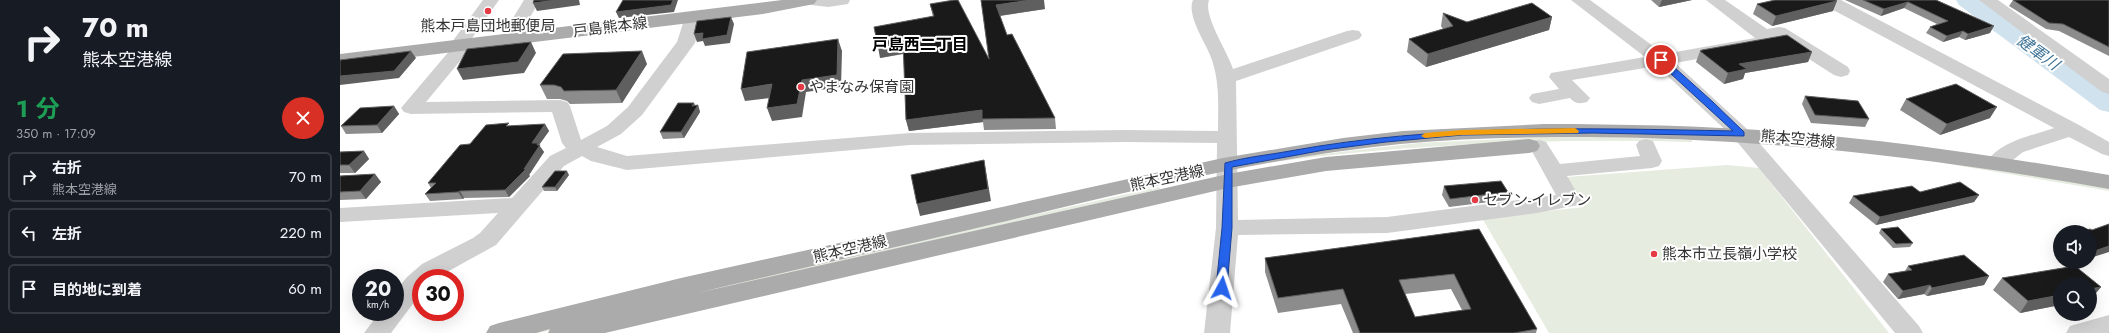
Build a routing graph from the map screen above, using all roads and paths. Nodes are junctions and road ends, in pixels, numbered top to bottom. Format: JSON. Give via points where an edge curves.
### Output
{"nodes":[{"id":1,"x":491,"y":0,"type":"edge"},
{"id":2,"x":532,"y":0,"type":"edge"},
{"id":3,"x":809,"y":0,"type":"edge"},
{"id":4,"x":842,"y":0,"type":"edge"},
{"id":5,"x":1201,"y":0,"type":"edge"},
{"id":6,"x":1579,"y":0,"type":"edge"},
{"id":7,"x":1714,"y":0,"type":"edge"},
{"id":8,"x":1828,"y":0,"type":"edge"},
{"id":9,"x":1987,"y":0,"type":"edge"},
{"id":10,"x":692,"y":18,"type":"junction"},
{"id":11,"x":1353,"y":35,"type":"dead end"},
{"id":12,"x":1764,"y":35,"type":"junction"},
{"id":13,"x":509,"y":39,"type":"junction"},
{"id":14,"x":461,"y":45,"type":"junction"},
{"id":15,"x":340,"y":60,"type":"edge"},
{"id":16,"x":1661,"y":60,"type":"junction"},
{"id":17,"x":1841,"y":71,"type":"dead end"},
{"id":18,"x":1226,"y":78,"type":"junction"},
{"id":19,"x":2109,"y":88,"type":"edge"},
{"id":20,"x":1539,"y":98,"type":"dead end"},
{"id":21,"x":2072,"y":129,"type":"junction"},
{"id":22,"x":1741,"y":134,"type":"junction"},
{"id":23,"x":1228,"y":137,"type":"junction"},
{"id":24,"x":1646,"y":145,"type":"junction"},
{"id":25,"x":1539,"y":146,"type":"junction"},
{"id":26,"x":580,"y":148,"type":"junction"},
{"id":27,"x":1756,"y":149,"type":"junction"},
{"id":28,"x":2109,"y":150,"type":"edge"},
{"id":29,"x":1997,"y":162,"type":"junction"},
{"id":30,"x":1553,"y":171,"type":"junction"},
{"id":31,"x":1228,"y":173,"type":"junction"},
{"id":32,"x":2109,"y":182,"type":"edge"},
{"id":33,"x":2109,"y":196,"type":"edge"},
{"id":34,"x":518,"y":205,"type":"junction"},
{"id":35,"x":340,"y":215,"type":"edge"},
{"id":36,"x":1227,"y":228,"type":"junction"},
{"id":37,"x":404,"y":298,"type":"edge"},
{"id":38,"x":386,"y":321,"type":"edge"},
{"id":39,"x":2109,"y":325,"type":"edge"},
{"id":40,"x":377,"y":333,"type":"edge"},
{"id":41,"x":499,"y":333,"type":"edge"},
{"id":42,"x":561,"y":333,"type":"edge"},
{"id":43,"x":1218,"y":333,"type":"edge"},
{"id":44,"x":1910,"y":333,"type":"edge"},
{"id":45,"x":2079,"y":333,"type":"edge"}],
"edges":[{"from":1,"to":14,"type":"street"},
{"from":2,"to":13,"type":"street"},
{"from":3,"to":4,"type":"street"},
{"from":3,"to":10,"type":"main road","name":"戸島熊本線"},
{"from":5,"to":18,"type":"street","via":[[1199,5],[1202,18],[1221,59]]},
{"from":6,"to":16,"type":"street"},
{"from":7,"to":12,"type":"street"},
{"from":8,"to":21,"type":"street"},
{"from":9,"to":19,"type":"street"},
{"from":10,"to":13,"type":"main road","name":"戸島熊本線"},
{"from":10,"to":26,"type":"street","via":[[686,42],[635,111],[614,130]]},
{"from":11,"to":18,"type":"street"},
{"from":12,"to":16,"type":"street","via":[[1764,42]]},
{"from":12,"to":17,"type":"street","via":[[1779,32]]},
{"from":13,"to":14,"type":"main road","name":"戸島熊本線"},
{"from":14,"to":15,"type":"main road","name":"戸島熊本線"},
{"from":14,"to":26,"type":"street","via":[[411,108],[560,106],[572,143]]},
{"from":16,"to":20,"type":"street","via":[[1558,77],[1577,95]]},
{"from":16,"to":22,"type":"street"},
{"from":18,"to":23,"type":"street"},
{"from":21,"to":28,"type":"street"},
{"from":21,"to":29,"type":"street","via":[[2016,148]]},
{"from":22,"to":27,"type":"street"},
{"from":22,"to":29,"type":"main road","name":"熊本空港線"},
{"from":22,"to":31,"type":"main road","name":"熊本空港線","via":[[1593,130],[1462,133],[1332,146]]},
{"from":23,"to":26,"type":"street","via":[[910,139],[627,163],[598,156]]},
{"from":23,"to":31,"type":"street"},
{"from":24,"to":25,"type":"main road","name":"熊本空港線"},
{"from":24,"to":27,"type":"main road","name":"熊本空港線"},
{"from":24,"to":30,"type":"street","via":[[1652,161]]},
{"from":25,"to":30,"type":"street"},
{"from":25,"to":31,"type":"main road","name":"熊本空港線","via":[[1513,146]]},
{"from":26,"to":34,"type":"street","via":[[558,161]]},
{"from":27,"to":33,"type":"main road","name":"熊本空港線","via":[[1950,170]]},
{"from":27,"to":44,"type":"street"},
{"from":29,"to":32,"type":"main road","name":"熊本空港線"},
{"from":30,"to":36,"type":"street","via":[[1570,200],[1387,225]]},
{"from":31,"to":36,"type":"street"},
{"from":31,"to":41,"type":"main road","name":"熊本空港線","via":[[719,279]]},
{"from":31,"to":42,"type":"main road","name":"熊本空港線"},
{"from":34,"to":35,"type":"street"},
{"from":34,"to":37,"type":"street","via":[[488,239],[430,270]]},
{"from":36,"to":43,"type":"street"},
{"from":38,"to":40,"type":"street"},
{"from":39,"to":45,"type":"street"}]}
